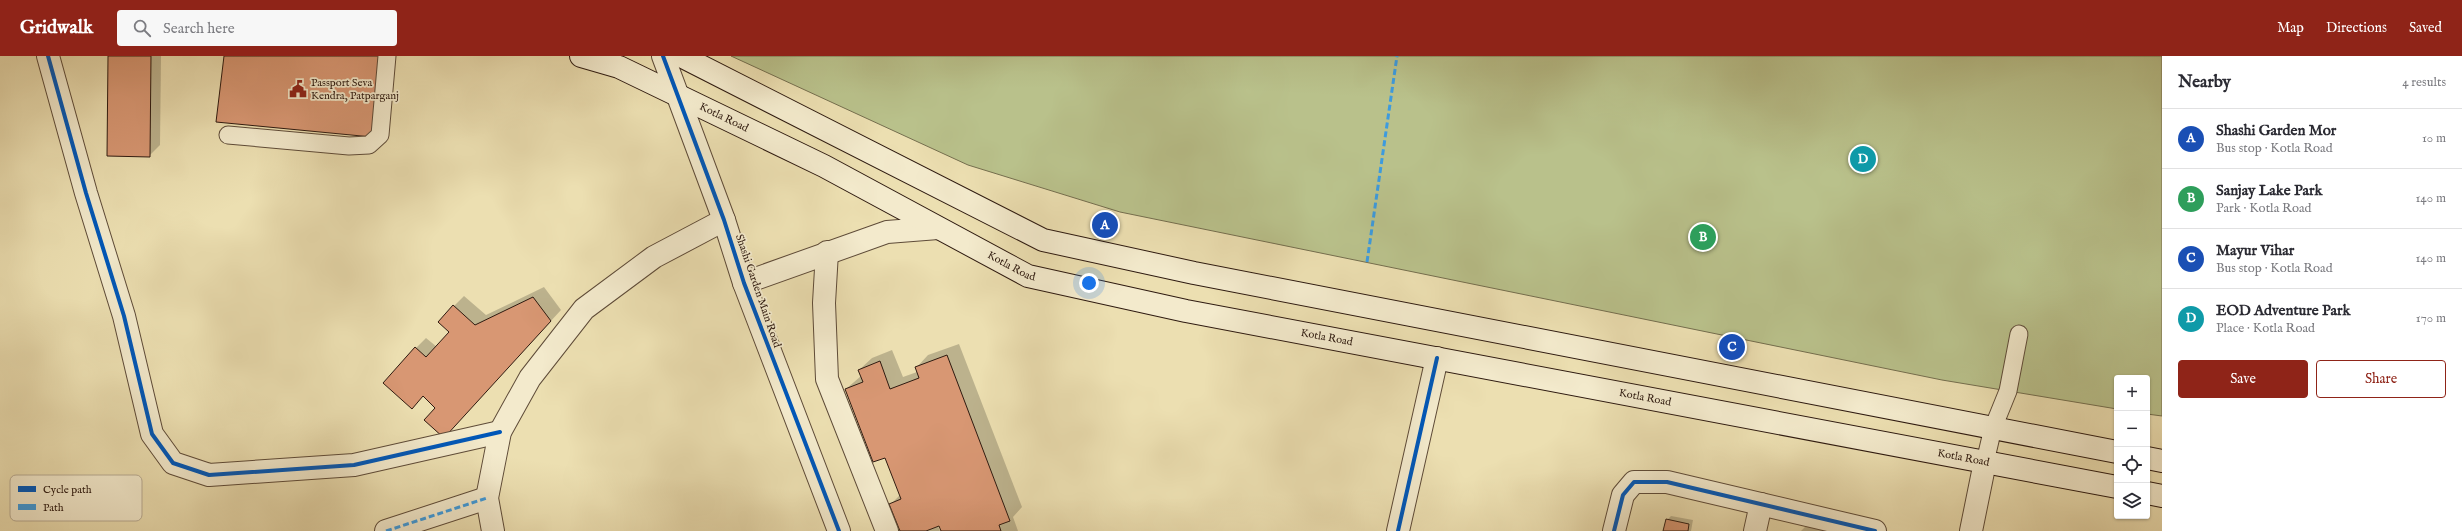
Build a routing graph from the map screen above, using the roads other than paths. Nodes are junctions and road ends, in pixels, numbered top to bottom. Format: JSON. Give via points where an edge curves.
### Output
{"nodes":[{"id":1,"x":48,"y":56,"type":"edge"},
{"id":2,"x":387,"y":56,"type":"edge"},
{"id":3,"x":581,"y":56,"type":"edge"},
{"id":4,"x":663,"y":56,"type":"edge"},
{"id":5,"x":681,"y":56,"type":"edge"},
{"id":6,"x":677,"y":95,"type":"junction"},
{"id":7,"x":228,"y":135,"type":"dead end"},
{"id":8,"x":724,"y":220,"type":"junction"},
{"id":9,"x":938,"y":228,"type":"junction"},
{"id":10,"x":827,"y":252,"type":"junction"},
{"id":11,"x":744,"y":283,"type":"junction"},
{"id":12,"x":2019,"y":334,"type":"dead end"},
{"id":13,"x":1437,"y":358,"type":"junction"},
{"id":14,"x":1993,"y":428,"type":"junction"},
{"id":15,"x":500,"y":432,"type":"junction"},
{"id":16,"x":2114,"y":451,"type":"edge"},
{"id":17,"x":2150,"y":459,"type":"edge"},
{"id":18,"x":2162,"y":461,"type":"edge"},
{"id":19,"x":1985,"y":462,"type":"junction"},
{"id":20,"x":2114,"y":486,"type":"edge"},
{"id":21,"x":2150,"y":494,"type":"edge"},
{"id":22,"x":2162,"y":496,"type":"edge"},
{"id":23,"x":487,"y":498,"type":"junction"},
{"id":24,"x":1761,"y":504,"type":"junction"},
{"id":25,"x":386,"y":531,"type":"edge"},
{"id":26,"x":493,"y":531,"type":"edge"},
{"id":27,"x":839,"y":531,"type":"edge"},
{"id":28,"x":887,"y":531,"type":"edge"},
{"id":29,"x":1398,"y":531,"type":"edge"},
{"id":30,"x":1614,"y":531,"type":"edge"},
{"id":31,"x":1755,"y":531,"type":"edge"},
{"id":32,"x":1875,"y":531,"type":"edge"},
{"id":33,"x":1971,"y":531,"type":"edge"}],
"edges":[{"from":1,"to":15,"type":"main road","via":[[124,316],[152,434],[173,463],[209,475],[354,465]]},
{"from":2,"to":7,"type":"lane","via":[[380,135],[369,145],[350,146]]},
{"from":3,"to":6,"type":"main road","name":"Kotla Road","via":[[619,66]]},
{"from":4,"to":6,"type":"main road","name":"Shashi Garden Main Road"},
{"from":5,"to":14,"type":"main road","via":[[1043,240],[1194,273]]},
{"from":6,"to":8,"type":"main road","name":"Shashi Garden Main Road"},
{"from":6,"to":9,"type":"main road","name":"Kotla Road","via":[[824,166]]},
{"from":8,"to":11,"type":"main road","name":"Shashi Garden Main Road"},
{"from":8,"to":15,"type":"main road","via":[[654,257],[584,309],[530,378]]},
{"from":9,"to":10,"type":"main road","via":[[887,232]]},
{"from":9,"to":13,"type":"main road","name":"Kotla Road","via":[[1028,276],[1186,311]]},
{"from":10,"to":11,"type":"main road"},
{"from":10,"to":28,"type":"main road","via":[[824,303],[827,380]]},
{"from":11,"to":27,"type":"main road","name":"Shashi Garden Main Road"},
{"from":12,"to":14,"type":"lane","via":[[2008,391]]},
{"from":13,"to":19,"type":"main road","name":"Kotla Road"},
{"from":13,"to":29,"type":"main road"},
{"from":14,"to":16,"type":"main road"},
{"from":14,"to":19,"type":"lane"},
{"from":15,"to":23,"type":"main road"},
{"from":17,"to":18,"type":"main road"},
{"from":19,"to":20,"type":"main road","name":"Kotla Road"},
{"from":19,"to":33,"type":"main road"},
{"from":21,"to":22,"type":"main road"},
{"from":23,"to":25,"type":"main road"},
{"from":23,"to":26,"type":"main road"},
{"from":24,"to":30,"type":"main road","via":[[1667,482],[1634,482],[1623,495]]},
{"from":24,"to":31,"type":"main road"},
{"from":24,"to":32,"type":"main road"}]}
